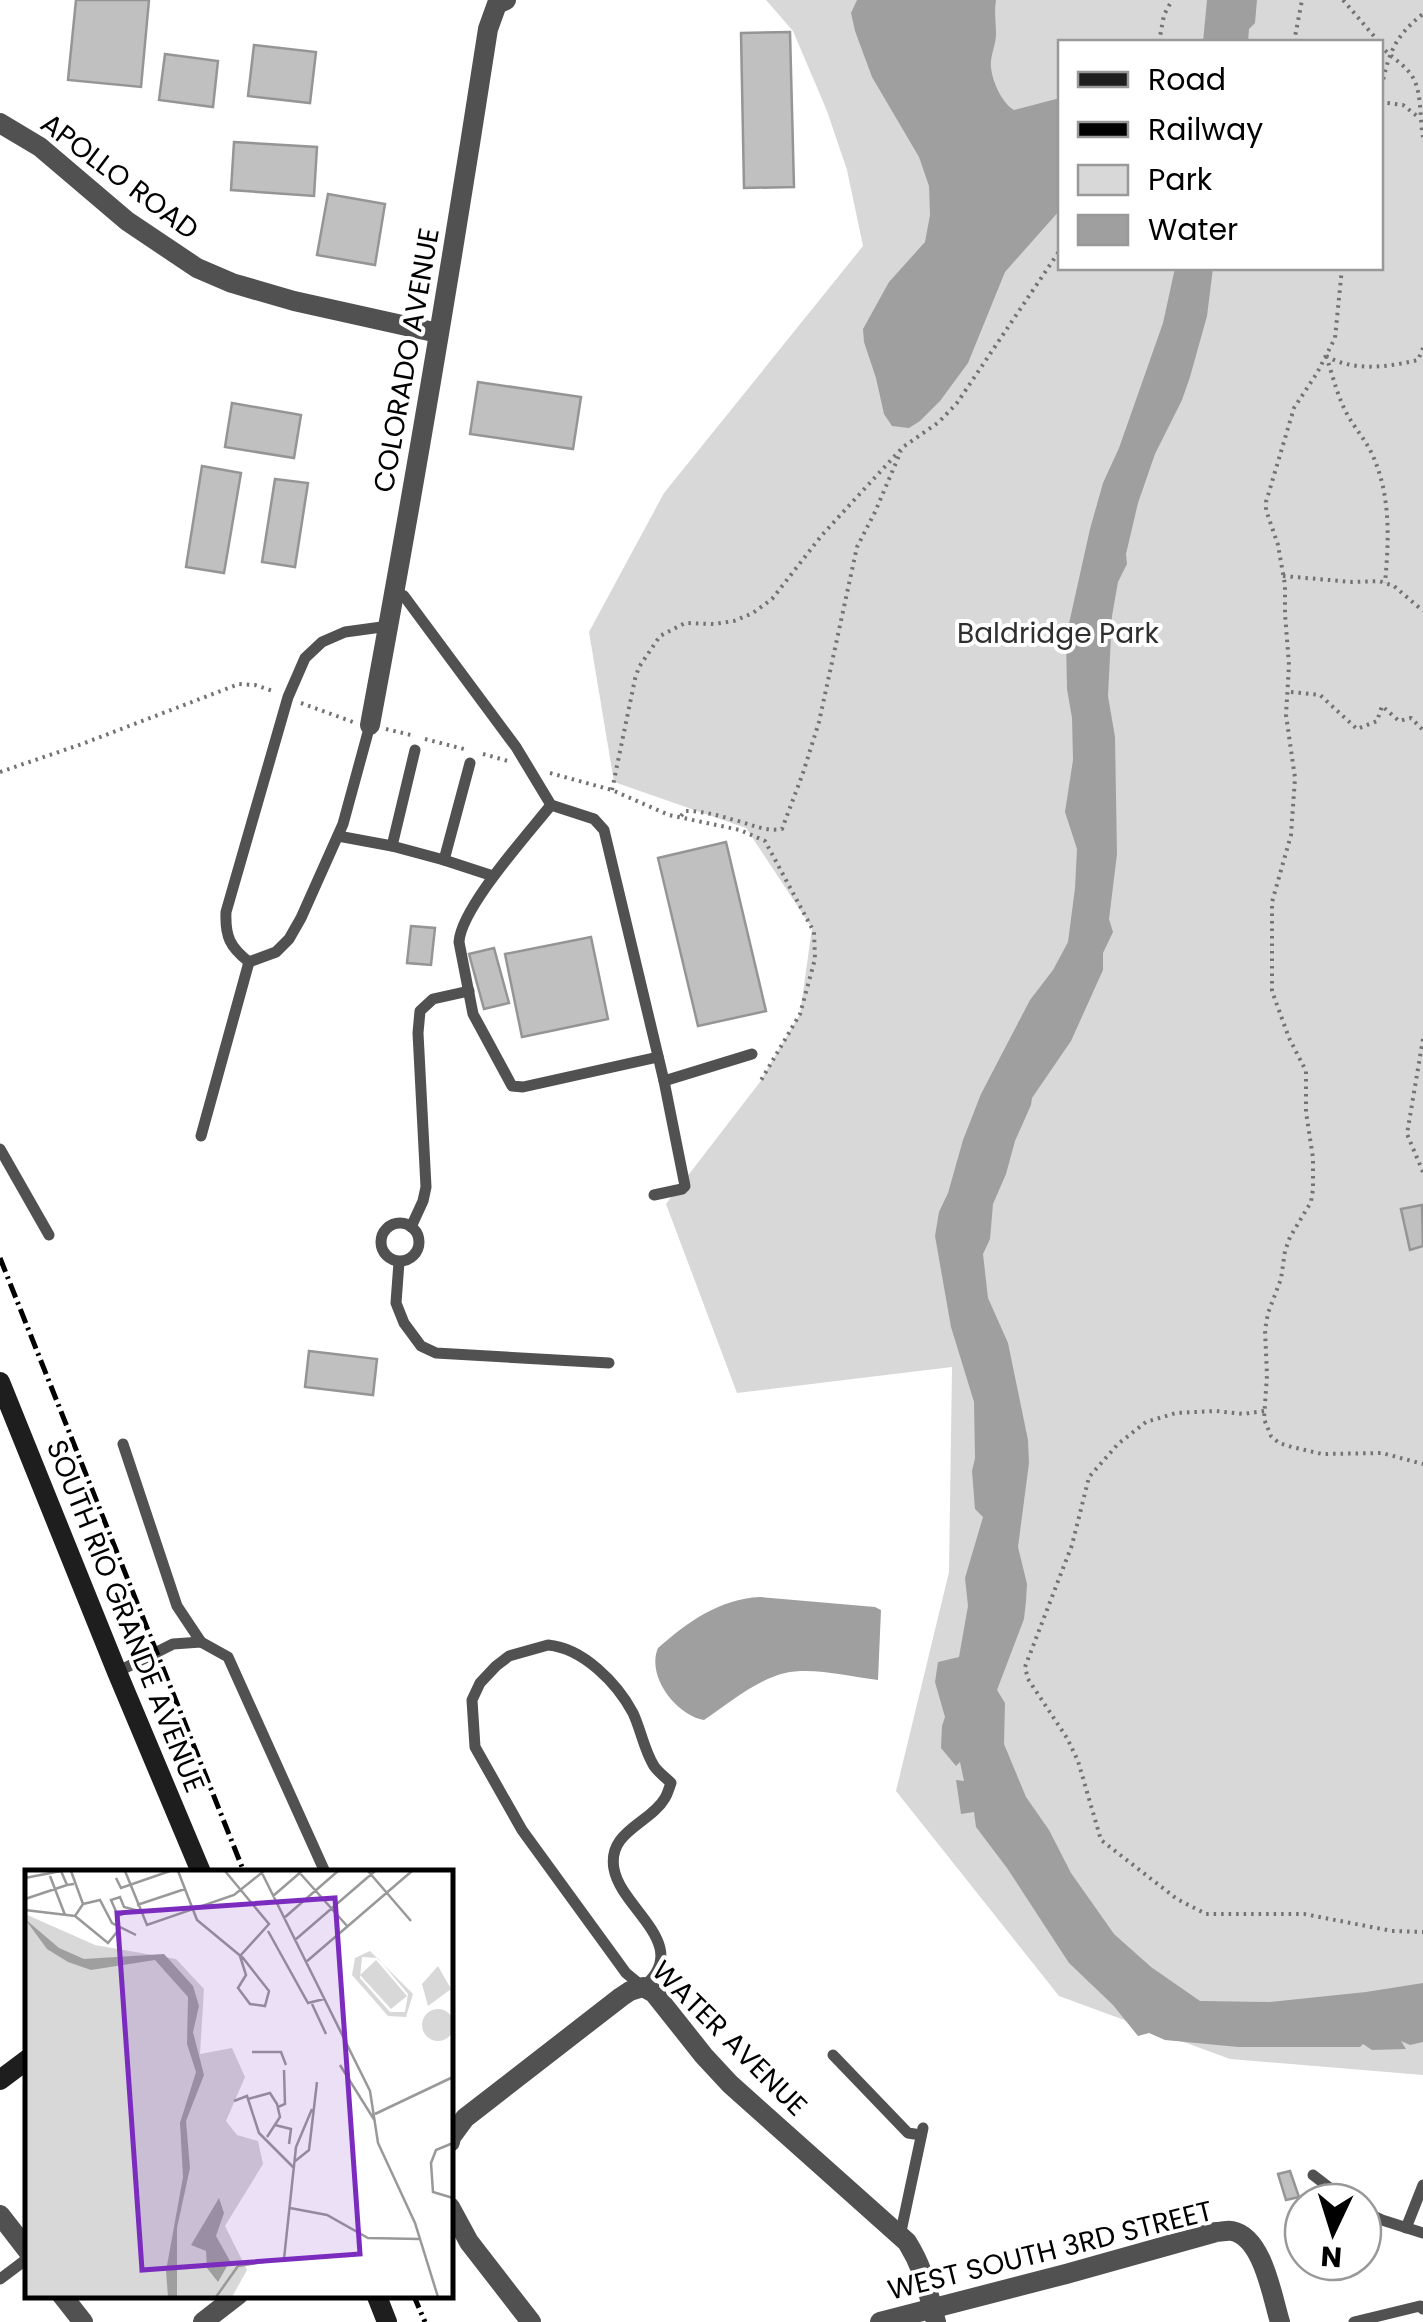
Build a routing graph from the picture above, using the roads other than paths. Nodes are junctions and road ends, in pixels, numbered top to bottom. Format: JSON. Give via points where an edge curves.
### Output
{"nodes":[{"id":1,"x":502,"y":2,"type":"edge"},
{"id":2,"x":0,"y":123,"type":"edge"},
{"id":3,"x":438,"y":333,"type":"junction"},
{"id":4,"x":394,"y":591,"type":"junction"},
{"id":5,"x":388,"y":626,"type":"junction"},
{"id":6,"x":370,"y":725,"type":"joint"},
{"id":7,"x":415,"y":750,"type":"dead end"},
{"id":8,"x":475,"y":758,"type":"road end"},
{"id":9,"x":551,"y":805,"type":"junction"},
{"id":10,"x":338,"y":836,"type":"junction"},
{"id":11,"x":392,"y":846,"type":"junction"},
{"id":12,"x":444,"y":860,"type":"junction"},
{"id":13,"x":493,"y":876,"type":"junction"},
{"id":14,"x":249,"y":962,"type":"junction"},
{"id":15,"x":469,"y":991,"type":"junction"},
{"id":16,"x":752,"y":1054,"type":"dead end"},
{"id":17,"x":658,"y":1057,"type":"junction"},
{"id":18,"x":664,"y":1081,"type":"junction"},
{"id":19,"x":201,"y":1136,"type":"dead end"},
{"id":20,"x":0,"y":1149,"type":"edge"},
{"id":21,"x":654,"y":1195,"type":"dead end"},
{"id":22,"x":412,"y":1226,"type":"junction"},
{"id":23,"x":49,"y":1235,"type":"dead end"},
{"id":24,"x":399,"y":1262,"type":"junction"},
{"id":25,"x":609,"y":1362,"type":"dead end"},
{"id":26,"x":0,"y":1382,"type":"edge"},
{"id":27,"x":122,"y":1444,"type":"dead end"},
{"id":28,"x":201,"y":1642,"type":"junction"},
{"id":29,"x":117,"y":1672,"type":"junction"},
{"id":30,"x":200,"y":1870,"type":"edge"},
{"id":31,"x":324,"y":1870,"type":"edge"},
{"id":32,"x":643,"y":1987,"type":"junction"},
{"id":33,"x":833,"y":2056,"type":"dead end"},
{"id":34,"x":25,"y":2060,"type":"edge"},
{"id":35,"x":0,"y":2080,"type":"edge"},
{"id":36,"x":452,"y":2137,"type":"edge"},
{"id":37,"x":1313,"y":2175,"type":"dead end"},
{"id":38,"x":1322,"y":2182,"type":"edge"},
{"id":39,"x":1423,"y":2185,"type":"edge"},
{"id":40,"x":452,"y":2211,"type":"edge"},
{"id":41,"x":0,"y":2215,"type":"edge"},
{"id":42,"x":1383,"y":2219,"type":"edge"},
{"id":43,"x":1406,"y":2228,"type":"junction"},
{"id":44,"x":1423,"y":2233,"type":"edge"},
{"id":45,"x":900,"y":2236,"type":"junction"},
{"id":46,"x":25,"y":2251,"type":"edge"},
{"id":47,"x":25,"y":2258,"type":"edge"},
{"id":48,"x":0,"y":2279,"type":"edge"},
{"id":49,"x":63,"y":2297,"type":"edge"},
{"id":50,"x":235,"y":2297,"type":"edge"},
{"id":51,"x":377,"y":2297,"type":"edge"},
{"id":52,"x":1423,"y":2309,"type":"edge"},
{"id":53,"x":934,"y":2316,"type":"edge"},
{"id":54,"x":83,"y":2322,"type":"edge"},
{"id":55,"x":203,"y":2322,"type":"edge"},
{"id":56,"x":387,"y":2322,"type":"edge"},
{"id":57,"x":531,"y":2322,"type":"edge"},
{"id":58,"x":880,"y":2322,"type":"edge"},
{"id":59,"x":1280,"y":2322,"type":"edge"},
{"id":60,"x":1354,"y":2322,"type":"edge"}],
"edges":[{"from":1,"to":3,"type":"street","name":"COLORADO AVENUE","via":[[488,29]]},
{"from":2,"to":3,"type":"street","name":"APOLLO ROAD","via":[[198,268],[294,301]]},
{"from":3,"to":4,"type":"street","name":"COLORADO AVENUE"},
{"from":4,"to":5,"type":"street","name":"COLORADO AVENUE"},
{"from":4,"to":9,"type":"lane","via":[[516,748]]},
{"from":5,"to":6,"type":"street","name":"COLORADO AVENUE"},
{"from":5,"to":14,"type":"lane","via":[[322,642],[305,658],[288,697],[226,912],[230,943]]},
{"from":6,"to":10,"type":"lane"},
{"from":7,"to":11,"type":"lane"},
{"from":8,"to":12,"type":"lane"},
{"from":9,"to":13,"type":"lane"},
{"from":9,"to":17,"type":"lane","via":[[594,819],[604,830]]},
{"from":10,"to":11,"type":"lane"},
{"from":10,"to":14,"type":"lane","via":[[289,939]]},
{"from":11,"to":12,"type":"lane"},
{"from":12,"to":13,"type":"lane"},
{"from":13,"to":15,"type":"lane","via":[[460,930]]},
{"from":14,"to":19,"type":"lane"},
{"from":15,"to":17,"type":"lane","via":[[473,1014],[512,1086]]},
{"from":15,"to":22,"type":"lane","via":[[434,999],[420,1011],[426,1187]]},
{"from":16,"to":18,"type":"lane"},
{"from":17,"to":18,"type":"lane"},
{"from":18,"to":21,"type":"lane","via":[[685,1186]]},
{"from":20,"to":23,"type":"lane"},
{"from":22,"to":24,"type":"lane","via":[[418,1249]]},
{"from":22,"to":24,"type":"lane","via":[[393,1224],[383,1232],[382,1252]]},
{"from":24,"to":25,"type":"lane","via":[[396,1302],[421,1346],[436,1353]]},
{"from":26,"to":29,"type":"street","name":"SOUTH RIO GRANDE AVENUE"},
{"from":27,"to":28,"type":"lane","via":[[177,1606]]},
{"from":28,"to":29,"type":"lane","via":[[173,1644]]},
{"from":28,"to":31,"type":"lane","via":[[228,1656]]},
{"from":29,"to":30,"type":"street","name":"SOUTH RIO GRANDE AVENUE"},
{"from":32,"to":32,"type":"lane","name":"WATER AVENUE","via":[[522,1830],[476,1746],[472,1700],[509,1656],[548,1645],[580,1656],[623,1697],[654,1766],[671,1784],[664,1800],[616,1844],[612,1860],[624,1893],[658,1944],[658,1975]]},
{"from":32,"to":36,"type":"street","via":[[465,2118]]},
{"from":32,"to":45,"type":"street","name":"WATER AVENUE","via":[[730,2084]]},
{"from":33,"to":45,"type":"lane","via":[[908,2133],[922,2131]]},
{"from":34,"to":35,"type":"street"},
{"from":37,"to":38,"type":"lane"},
{"from":39,"to":43,"type":"lane"},
{"from":40,"to":57,"type":"street"},
{"from":41,"to":46,"type":"street"},
{"from":42,"to":43,"type":"lane"},
{"from":43,"to":44,"type":"lane"},
{"from":45,"to":53,"type":"street","name":"WATER AVENUE","via":[[920,2264]]},
{"from":47,"to":48,"type":"lane"},
{"from":49,"to":54,"type":"street"},
{"from":50,"to":55,"type":"street"},
{"from":51,"to":56,"type":"street"},
{"from":52,"to":60,"type":"lane"},
{"from":53,"to":58,"type":"street","name":"WEST SOUTH 3RD STREET"},
{"from":53,"to":59,"type":"street","name":"WEST SOUTH 3RD STREET","via":[[1233,2231],[1258,2253]]}]}
